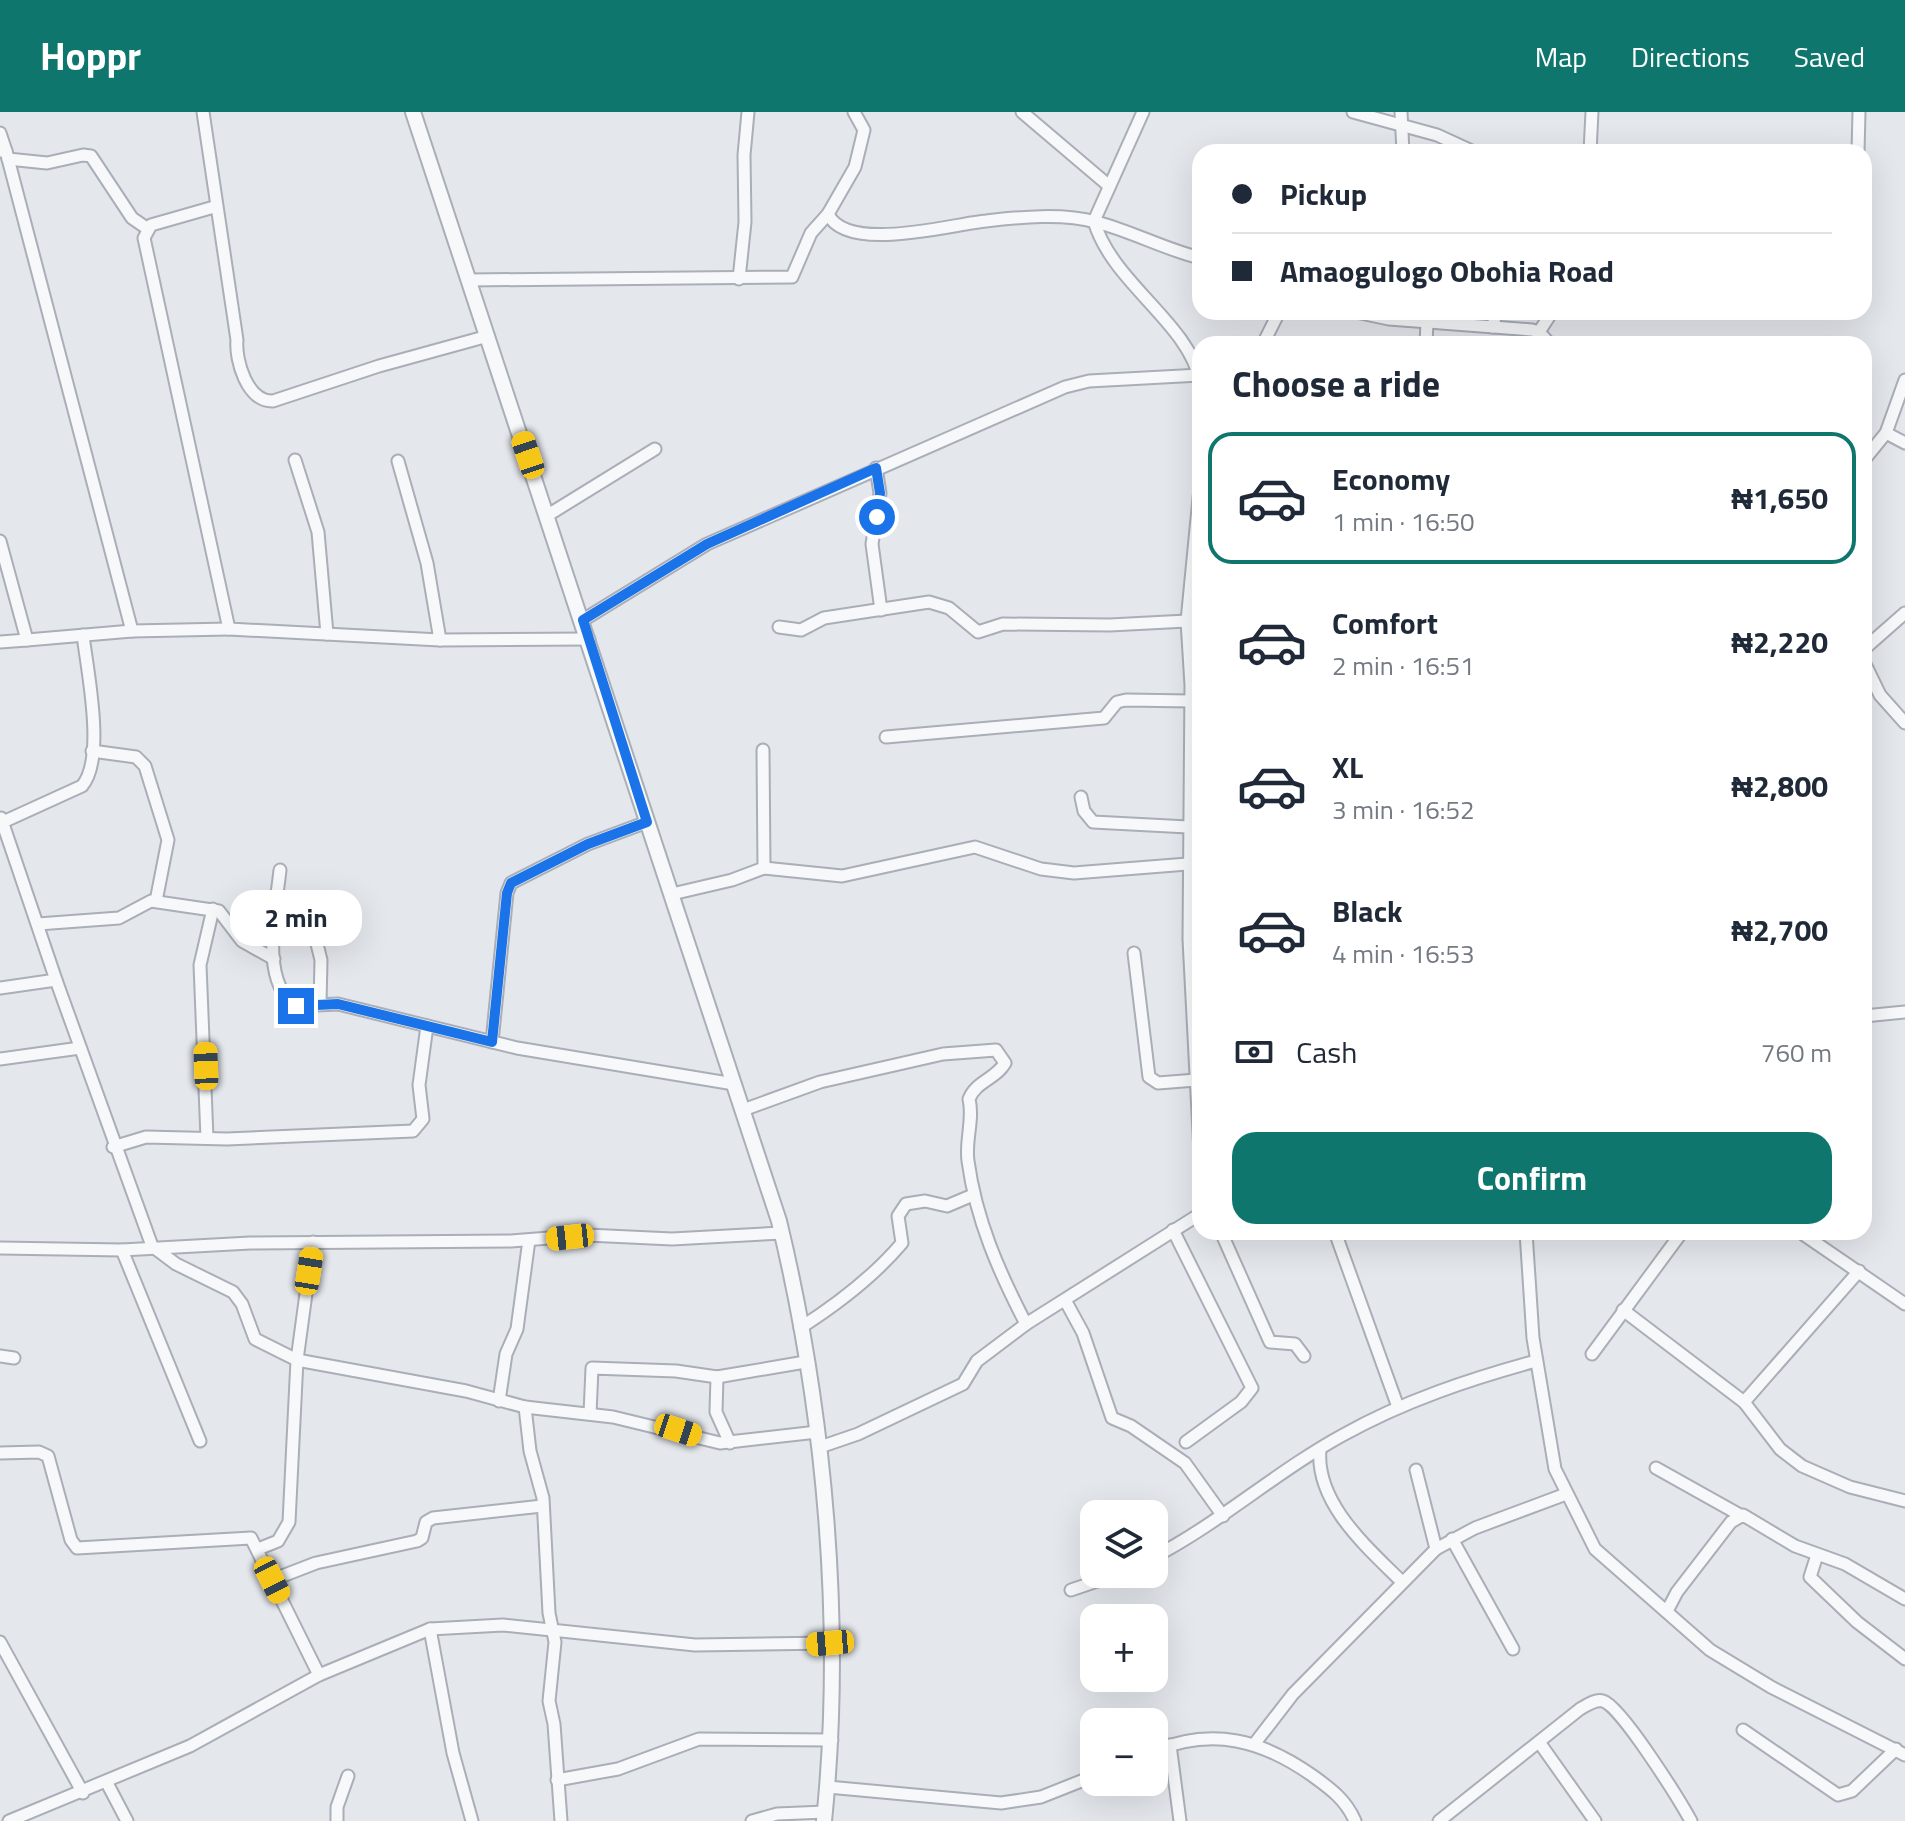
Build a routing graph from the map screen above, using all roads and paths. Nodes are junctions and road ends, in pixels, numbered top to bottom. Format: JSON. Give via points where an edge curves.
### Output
{"nodes":[{"id":1,"x":203,"y":112,"type":"edge"},
{"id":2,"x":413,"y":112,"type":"edge"},
{"id":3,"x":748,"y":112,"type":"edge"},
{"id":4,"x":854,"y":112,"type":"edge"},
{"id":5,"x":1022,"y":112,"type":"edge"},
{"id":6,"x":1143,"y":112,"type":"edge"},
{"id":7,"x":1353,"y":112,"type":"edge"},
{"id":8,"x":1592,"y":112,"type":"edge"},
{"id":9,"x":1859,"y":112,"type":"edge"},
{"id":10,"x":1401,"y":118,"type":"edge"},
{"id":11,"x":0,"y":133,"type":"edge"},
{"id":12,"x":1403,"y":144,"type":"edge"},
{"id":13,"x":1457,"y":144,"type":"edge"},
{"id":14,"x":1590,"y":144,"type":"edge"},
{"id":15,"x":1858,"y":144,"type":"edge"},
{"id":16,"x":5,"y":153,"type":"edge"},
{"id":17,"x":1108,"y":185,"type":"junction"},
{"id":18,"x":214,"y":207,"type":"junction"},
{"id":19,"x":828,"y":214,"type":"junction"},
{"id":20,"x":1094,"y":221,"type":"junction"},
{"id":21,"x":148,"y":229,"type":"junction"},
{"id":22,"x":1192,"y":255,"type":"edge"},
{"id":23,"x":739,"y":279,"type":"junction"},
{"id":24,"x":469,"y":280,"type":"junction"},
{"id":25,"x":1413,"y":320,"type":"edge"},
{"id":26,"x":1494,"y":320,"type":"edge"},
{"id":27,"x":1547,"y":320,"type":"edge"},
{"id":28,"x":1427,"y":322,"type":"junction"},
{"id":29,"x":1493,"y":327,"type":"junction"},
{"id":30,"x":1539,"y":332,"type":"junction"},
{"id":31,"x":488,"y":336,"type":"junction"},
{"id":32,"x":1426,"y":336,"type":"edge"},
{"id":33,"x":1543,"y":336,"type":"edge"},
{"id":34,"x":1192,"y":362,"type":"edge"},
{"id":35,"x":1192,"y":375,"type":"edge"},
{"id":36,"x":1905,"y":380,"type":"edge"},
{"id":37,"x":1886,"y":433,"type":"junction"},
{"id":38,"x":1905,"y":443,"type":"edge"},
{"id":39,"x":655,"y":449,"type":"dead end"},
{"id":40,"x":1872,"y":450,"type":"edge"},
{"id":41,"x":295,"y":460,"type":"dead end"},
{"id":42,"x":398,"y":461,"type":"dead end"},
{"id":43,"x":876,"y":468,"type":"junction"},
{"id":44,"x":548,"y":515,"type":"junction"},
{"id":45,"x":0,"y":541,"type":"edge"},
{"id":46,"x":881,"y":610,"type":"junction"},
{"id":47,"x":1905,"y":613,"type":"edge"},
{"id":48,"x":583,"y":620,"type":"junction"},
{"id":49,"x":779,"y":627,"type":"dead end"},
{"id":50,"x":229,"y":629,"type":"junction"},
{"id":51,"x":1192,"y":630,"type":"edge"},
{"id":52,"x":132,"y":631,"type":"junction"},
{"id":53,"x":327,"y":634,"type":"junction"},
{"id":54,"x":83,"y":635,"type":"junction"},
{"id":55,"x":589,"y":639,"type":"junction"},
{"id":56,"x":27,"y":640,"type":"junction"},
{"id":57,"x":440,"y":640,"type":"junction"},
{"id":58,"x":0,"y":642,"type":"edge"},
{"id":59,"x":1872,"y":642,"type":"edge"},
{"id":60,"x":1872,"y":678,"type":"edge"},
{"id":61,"x":1192,"y":698,"type":"edge"},
{"id":62,"x":1191,"y":701,"type":"junction"},
{"id":63,"x":1905,"y":723,"type":"edge"},
{"id":64,"x":886,"y":737,"type":"dead end"},
{"id":65,"x":763,"y":750,"type":"dead end"},
{"id":66,"x":92,"y":751,"type":"junction"},
{"id":67,"x":1081,"y":797,"type":"dead end"},
{"id":68,"x":2,"y":818,"type":"edge"},
{"id":69,"x":647,"y":822,"type":"junction"},
{"id":70,"x":1188,"y":827,"type":"junction"},
{"id":71,"x":6,"y":846,"type":"edge"},
{"id":72,"x":1192,"y":849,"type":"edge"},
{"id":73,"x":1188,"y":851,"type":"junction"},
{"id":74,"x":1192,"y":860,"type":"edge"},
{"id":75,"x":1192,"y":864,"type":"edge"},
{"id":76,"x":764,"y":868,"type":"junction"},
{"id":77,"x":280,"y":870,"type":"dead end"},
{"id":78,"x":672,"y":894,"type":"junction"},
{"id":79,"x":156,"y":901,"type":"junction"},
{"id":80,"x":213,"y":909,"type":"junction"},
{"id":81,"x":38,"y":924,"type":"junction"},
{"id":82,"x":315,"y":936,"type":"dead end"},
{"id":83,"x":1134,"y":953,"type":"dead end"},
{"id":84,"x":274,"y":959,"type":"junction"},
{"id":85,"x":56,"y":980,"type":"junction"},
{"id":86,"x":0,"y":988,"type":"edge"},
{"id":87,"x":320,"y":1004,"type":"junction"},
{"id":88,"x":1905,"y":1012,"type":"edge"},
{"id":89,"x":1872,"y":1015,"type":"edge"},
{"id":90,"x":427,"y":1026,"type":"junction"},
{"id":91,"x":492,"y":1042,"type":"junction"},
{"id":92,"x":80,"y":1048,"type":"junction"},
{"id":93,"x":0,"y":1059,"type":"edge"},
{"id":94,"x":1192,"y":1080,"type":"edge"},
{"id":95,"x":734,"y":1084,"type":"junction"},
{"id":96,"x":743,"y":1110,"type":"junction"},
{"id":97,"x":207,"y":1138,"type":"junction"},
{"id":98,"x":113,"y":1147,"type":"junction"},
{"id":99,"x":973,"y":1195,"type":"junction"},
{"id":100,"x":1192,"y":1219,"type":"edge"},
{"id":101,"x":1173,"y":1230,"type":"junction"},
{"id":102,"x":782,"y":1233,"type":"junction"},
{"id":103,"x":529,"y":1240,"type":"junction"},
{"id":104,"x":1225,"y":1240,"type":"edge"},
{"id":105,"x":1338,"y":1240,"type":"edge"},
{"id":106,"x":1527,"y":1240,"type":"edge"},
{"id":107,"x":1676,"y":1240,"type":"edge"},
{"id":108,"x":1812,"y":1240,"type":"edge"},
{"id":109,"x":313,"y":1242,"type":"junction"},
{"id":110,"x":152,"y":1246,"type":"junction"},
{"id":111,"x":0,"y":1248,"type":"edge"},
{"id":112,"x":122,"y":1250,"type":"junction"},
{"id":113,"x":1859,"y":1271,"type":"junction"},
{"id":114,"x":1065,"y":1300,"type":"junction"},
{"id":115,"x":1905,"y":1304,"type":"edge"},
{"id":116,"x":1623,"y":1310,"type":"junction"},
{"id":117,"x":1026,"y":1324,"type":"junction"},
{"id":118,"x":800,"y":1328,"type":"junction"},
{"id":119,"x":1592,"y":1354,"type":"dead end"},
{"id":120,"x":0,"y":1356,"type":"edge"},
{"id":121,"x":1304,"y":1356,"type":"dead end"},
{"id":122,"x":14,"y":1358,"type":"dead end"},
{"id":123,"x":297,"y":1360,"type":"junction"},
{"id":124,"x":1536,"y":1361,"type":"junction"},
{"id":125,"x":805,"y":1362,"type":"junction"},
{"id":126,"x":717,"y":1377,"type":"junction"},
{"id":127,"x":499,"y":1401,"type":"junction"},
{"id":128,"x":1744,"y":1402,"type":"junction"},
{"id":129,"x":525,"y":1407,"type":"junction"},
{"id":130,"x":1398,"y":1407,"type":"junction"},
{"id":131,"x":590,"y":1414,"type":"junction"},
{"id":132,"x":817,"y":1432,"type":"junction"},
{"id":133,"x":200,"y":1441,"type":"dead end"},
{"id":134,"x":1186,"y":1442,"type":"dead end"},
{"id":135,"x":730,"y":1443,"type":"junction"},
{"id":136,"x":820,"y":1447,"type":"junction"},
{"id":137,"x":1320,"y":1449,"type":"junction"},
{"id":138,"x":0,"y":1453,"type":"edge"},
{"id":139,"x":1656,"y":1468,"type":"dead end"},
{"id":140,"x":1416,"y":1470,"type":"dead end"},
{"id":141,"x":1566,"y":1494,"type":"junction"},
{"id":142,"x":1905,"y":1501,"type":"edge"},
{"id":143,"x":542,"y":1506,"type":"junction"},
{"id":144,"x":1740,"y":1515,"type":"junction"},
{"id":145,"x":1223,"y":1516,"type":"junction"},
{"id":146,"x":1452,"y":1539,"type":"junction"},
{"id":147,"x":258,"y":1549,"type":"junction"},
{"id":148,"x":1168,"y":1549,"type":"edge"},
{"id":149,"x":1436,"y":1549,"type":"junction"},
{"id":150,"x":1817,"y":1555,"type":"junction"},
{"id":151,"x":272,"y":1580,"type":"junction"},
{"id":152,"x":1402,"y":1582,"type":"junction"},
{"id":153,"x":1080,"y":1587,"type":"edge"},
{"id":154,"x":1071,"y":1590,"type":"dead end"},
{"id":155,"x":1905,"y":1599,"type":"edge"},
{"id":156,"x":1667,"y":1611,"type":"junction"},
{"id":157,"x":430,"y":1629,"type":"junction"},
{"id":158,"x":553,"y":1632,"type":"junction"},
{"id":159,"x":0,"y":1642,"type":"edge"},
{"id":160,"x":830,"y":1643,"type":"junction"},
{"id":161,"x":1513,"y":1649,"type":"dead end"},
{"id":162,"x":1905,"y":1659,"type":"edge"},
{"id":163,"x":319,"y":1675,"type":"junction"},
{"id":164,"x":1743,"y":1730,"type":"dead end"},
{"id":165,"x":832,"y":1740,"type":"junction"},
{"id":166,"x":1539,"y":1742,"type":"junction"},
{"id":167,"x":1255,"y":1743,"type":"junction"},
{"id":168,"x":1170,"y":1745,"type":"joint"},
{"id":169,"x":1900,"y":1752,"type":"edge"},
{"id":170,"x":348,"y":1776,"type":"dead end"},
{"id":171,"x":557,"y":1780,"type":"junction"},
{"id":172,"x":1080,"y":1782,"type":"edge"},
{"id":173,"x":107,"y":1783,"type":"junction"},
{"id":174,"x":828,"y":1787,"type":"junction"},
{"id":175,"x":83,"y":1793,"type":"junction"},
{"id":176,"x":825,"y":1816,"type":"edge"},
{"id":177,"x":9,"y":1821,"type":"edge"},
{"id":178,"x":127,"y":1821,"type":"edge"},
{"id":179,"x":337,"y":1821,"type":"edge"},
{"id":180,"x":472,"y":1821,"type":"edge"},
{"id":181,"x":561,"y":1821,"type":"edge"},
{"id":182,"x":752,"y":1821,"type":"edge"},
{"id":183,"x":1180,"y":1821,"type":"edge"},
{"id":184,"x":1355,"y":1821,"type":"edge"},
{"id":185,"x":1439,"y":1821,"type":"edge"},
{"id":186,"x":1595,"y":1821,"type":"edge"},
{"id":187,"x":1691,"y":1821,"type":"edge"}],
"edges":[{"from":1,"to":18,"type":"street"},
{"from":2,"to":24,"type":"street"},
{"from":3,"to":23,"type":"street"},
{"from":4,"to":19,"type":"street","via":[[864,130],[863,141],[855,167]]},
{"from":5,"to":17,"type":"street"},
{"from":6,"to":17,"type":"street"},
{"from":7,"to":10,"type":"street"},
{"from":8,"to":14,"type":"street"},
{"from":9,"to":15,"type":"street"},
{"from":10,"to":12,"type":"street"},
{"from":10,"to":13,"type":"street"},
{"from":11,"to":16,"type":"street"},
{"from":16,"to":21,"type":"street","via":[[47,163],[91,156],[132,218]]},
{"from":16,"to":52,"type":"street"},
{"from":17,"to":20,"type":"street"},
{"from":18,"to":21,"type":"street"},
{"from":18,"to":31,"type":"street","via":[[236,357],[251,389],[267,402]]},
{"from":19,"to":20,"type":"street","via":[[847,228],[884,236],[989,220]]},
{"from":19,"to":23,"type":"street","via":[[811,233],[792,277]]},
{"from":20,"to":22,"type":"street"},
{"from":20,"to":34,"type":"street","via":[[1111,258]]},
{"from":21,"to":50,"type":"street","via":[[144,238],[159,318]]},
{"from":23,"to":24,"type":"street"},
{"from":24,"to":31,"type":"street"},
{"from":25,"to":28,"type":"street"},
{"from":26,"to":29,"type":"street"},
{"from":27,"to":30,"type":"street"},
{"from":28,"to":29,"type":"street"},
{"from":28,"to":32,"type":"street"},
{"from":29,"to":30,"type":"street"},
{"from":30,"to":33,"type":"street"},
{"from":31,"to":44,"type":"street"},
{"from":35,"to":43,"type":"street","via":[[1065,387]]},
{"from":36,"to":37,"type":"street"},
{"from":37,"to":38,"type":"street"},
{"from":37,"to":40,"type":"street"},
{"from":39,"to":44,"type":"street"},
{"from":41,"to":53,"type":"street","via":[[318,532]]},
{"from":42,"to":57,"type":"street","via":[[427,563]]},
{"from":43,"to":46,"type":"street","via":[[880,493],[872,544]]},
{"from":43,"to":48,"type":"street","via":[[707,544]]},
{"from":44,"to":48,"type":"street"},
{"from":45,"to":56,"type":"street"},
{"from":46,"to":49,"type":"street","via":[[824,618],[801,630]]},
{"from":46,"to":51,"type":"street","via":[[942,604],[978,632],[1003,624]]},
{"from":47,"to":59,"type":"street"},
{"from":48,"to":55,"type":"street"},
{"from":50,"to":52,"type":"street"},
{"from":50,"to":53,"type":"street"},
{"from":52,"to":54,"type":"street"},
{"from":53,"to":57,"type":"street"},
{"from":54,"to":56,"type":"street"},
{"from":54,"to":66,"type":"street"},
{"from":55,"to":57,"type":"street"},
{"from":55,"to":69,"type":"street"},
{"from":56,"to":58,"type":"street"},
{"from":60,"to":63,"type":"street"},
{"from":61,"to":62,"type":"street"},
{"from":62,"to":64,"type":"street","via":[[1126,700],[1117,702],[1104,718]]},
{"from":62,"to":70,"type":"street"},
{"from":65,"to":76,"type":"street"},
{"from":66,"to":68,"type":"street","via":[[89,777],[82,786]]},
{"from":66,"to":79,"type":"street","via":[[136,757],[145,766],[168,840]]},
{"from":67,"to":70,"type":"street","via":[[1093,822]]},
{"from":68,"to":71,"type":"street"},
{"from":69,"to":78,"type":"street"},
{"from":69,"to":91,"type":"street","via":[[588,844],[511,883]]},
{"from":70,"to":73,"type":"street"},
{"from":71,"to":81,"type":"street"},
{"from":72,"to":73,"type":"street"},
{"from":73,"to":74,"type":"street"},
{"from":75,"to":76,"type":"street","via":[[1074,873],[1041,869],[975,847],[842,876]]},
{"from":76,"to":78,"type":"street"},
{"from":77,"to":84,"type":"street"},
{"from":78,"to":95,"type":"street"},
{"from":79,"to":80,"type":"street"},
{"from":79,"to":81,"type":"street","via":[[139,904],[119,918]]},
{"from":80,"to":84,"type":"street","via":[[223,914],[242,941]]},
{"from":80,"to":97,"type":"street","via":[[200,965]]},
{"from":81,"to":85,"type":"street"},
{"from":82,"to":87,"type":"street","via":[[321,960]]},
{"from":83,"to":94,"type":"street","via":[[1149,1077],[1158,1083]]},
{"from":84,"to":87,"type":"street","via":[[277,987],[287,1001],[296,1006]]},
{"from":85,"to":86,"type":"street"},
{"from":85,"to":92,"type":"street"},
{"from":87,"to":90,"type":"street","via":[[356,1007]]},
{"from":88,"to":89,"type":"street"},
{"from":90,"to":91,"type":"street"},
{"from":90,"to":97,"type":"street","via":[[419,1085],[423,1119],[413,1131]]},
{"from":91,"to":95,"type":"street"},
{"from":92,"to":93,"type":"street"},
{"from":92,"to":98,"type":"street"},
{"from":95,"to":96,"type":"street"},
{"from":96,"to":99,"type":"street","via":[[820,1082],[943,1054],[996,1050],[1005,1063],[1001,1071],[980,1083],[969,1099],[967,1154]]},
{"from":96,"to":102,"type":"street"},
{"from":97,"to":98,"type":"street","via":[[146,1137]]},
{"from":98,"to":110,"type":"street"},
{"from":99,"to":117,"type":"street","via":[[993,1256]]},
{"from":99,"to":118,"type":"street","via":[[947,1206],[906,1204],[898,1216],[902,1243],[891,1256]]},
{"from":100,"to":101,"type":"street"},
{"from":101,"to":114,"type":"street"},
{"from":101,"to":134,"type":"street","via":[[1252,1388]]},
{"from":102,"to":103,"type":"street"},
{"from":102,"to":118,"type":"street"},
{"from":103,"to":109,"type":"street"},
{"from":103,"to":127,"type":"street","via":[[517,1329],[506,1354]]},
{"from":104,"to":121,"type":"street","via":[[1270,1342],[1295,1344]]},
{"from":105,"to":130,"type":"street"},
{"from":106,"to":124,"type":"street"},
{"from":107,"to":116,"type":"street"},
{"from":108,"to":113,"type":"street"},
{"from":109,"to":110,"type":"street"},
{"from":109,"to":123,"type":"street"},
{"from":110,"to":112,"type":"street"},
{"from":110,"to":123,"type":"street","via":[[233,1292],[255,1339]]},
{"from":111,"to":112,"type":"street"},
{"from":112,"to":133,"type":"street"},
{"from":113,"to":115,"type":"street"},
{"from":113,"to":128,"type":"street"},
{"from":114,"to":117,"type":"street"},
{"from":114,"to":145,"type":"street","via":[[1083,1333],[1112,1418],[1185,1463]]},
{"from":116,"to":119,"type":"street"},
{"from":116,"to":128,"type":"street"},
{"from":117,"to":136,"type":"street","via":[[977,1361],[963,1384]]},
{"from":118,"to":125,"type":"street"},
{"from":120,"to":122,"type":"street"},
{"from":123,"to":127,"type":"street"},
{"from":123,"to":147,"type":"street","via":[[289,1522],[278,1541]]},
{"from":124,"to":130,"type":"street"},
{"from":124,"to":141,"type":"street","via":[[1555,1469]]},
{"from":125,"to":126,"type":"street"},
{"from":125,"to":132,"type":"street"},
{"from":126,"to":131,"type":"street","via":[[592,1368]]},
{"from":126,"to":135,"type":"street","via":[[716,1412]]},
{"from":127,"to":129,"type":"street"},
{"from":128,"to":142,"type":"street","via":[[1780,1449],[1802,1466],[1850,1487]]},
{"from":129,"to":131,"type":"street"},
{"from":129,"to":143,"type":"street"},
{"from":130,"to":137,"type":"street"},
{"from":131,"to":135,"type":"street"},
{"from":132,"to":135,"type":"street"},
{"from":132,"to":136,"type":"street"},
{"from":136,"to":160,"type":"street"},
{"from":137,"to":145,"type":"street"},
{"from":137,"to":152,"type":"street","via":[[1324,1486],[1355,1532]]},
{"from":138,"to":147,"type":"street","via":[[48,1456],[77,1548],[244,1537]]},
{"from":139,"to":144,"type":"street"},
{"from":140,"to":149,"type":"street"},
{"from":141,"to":146,"type":"street"},
{"from":141,"to":156,"type":"street","via":[[1600,1554]]},
{"from":143,"to":151,"type":"street","via":[[433,1518],[417,1541],[316,1563]]},
{"from":143,"to":158,"type":"street"},
{"from":144,"to":150,"type":"street"},
{"from":144,"to":156,"type":"street"},
{"from":145,"to":148,"type":"street"},
{"from":146,"to":149,"type":"street"},
{"from":146,"to":161,"type":"street"},
{"from":147,"to":151,"type":"street"},
{"from":149,"to":152,"type":"street"},
{"from":150,"to":155,"type":"street","via":[[1845,1564]]},
{"from":150,"to":162,"type":"street","via":[[1810,1577]]},
{"from":151,"to":163,"type":"street"},
{"from":152,"to":167,"type":"street","via":[[1285,1702]]},
{"from":153,"to":154,"type":"street"},
{"from":156,"to":169,"type":"street","via":[[1687,1633],[1758,1679]]},
{"from":157,"to":158,"type":"street","via":[[503,1625]]},
{"from":157,"to":163,"type":"street"},
{"from":157,"to":180,"type":"street","via":[[453,1753]]},
{"from":158,"to":160,"type":"street","via":[[695,1645]]},
{"from":158,"to":171,"type":"street","via":[[549,1701]]},
{"from":159,"to":175,"type":"street"},
{"from":160,"to":165,"type":"street"},
{"from":163,"to":173,"type":"street","via":[[190,1746]]},
{"from":164,"to":169,"type":"street","via":[[1838,1795],[1852,1791]]},
{"from":165,"to":171,"type":"street","via":[[699,1739],[618,1769]]},
{"from":165,"to":174,"type":"street"},
{"from":166,"to":185,"type":"street"},
{"from":166,"to":186,"type":"street"},
{"from":166,"to":187,"type":"street","via":[[1580,1709],[1598,1701],[1608,1703]]},
{"from":167,"to":168,"type":"street","via":[[1206,1737]]},
{"from":167,"to":184,"type":"street","via":[[1328,1787]]},
{"from":168,"to":183,"type":"street"},
{"from":170,"to":179,"type":"street"},
{"from":171,"to":181,"type":"street"},
{"from":172,"to":174,"type":"street","via":[[1041,1797],[1001,1803]]},
{"from":173,"to":175,"type":"street"},
{"from":173,"to":178,"type":"street"},
{"from":174,"to":176,"type":"street"},
{"from":175,"to":177,"type":"street"},
{"from":176,"to":182,"type":"street","via":[[777,1814]]}]}
